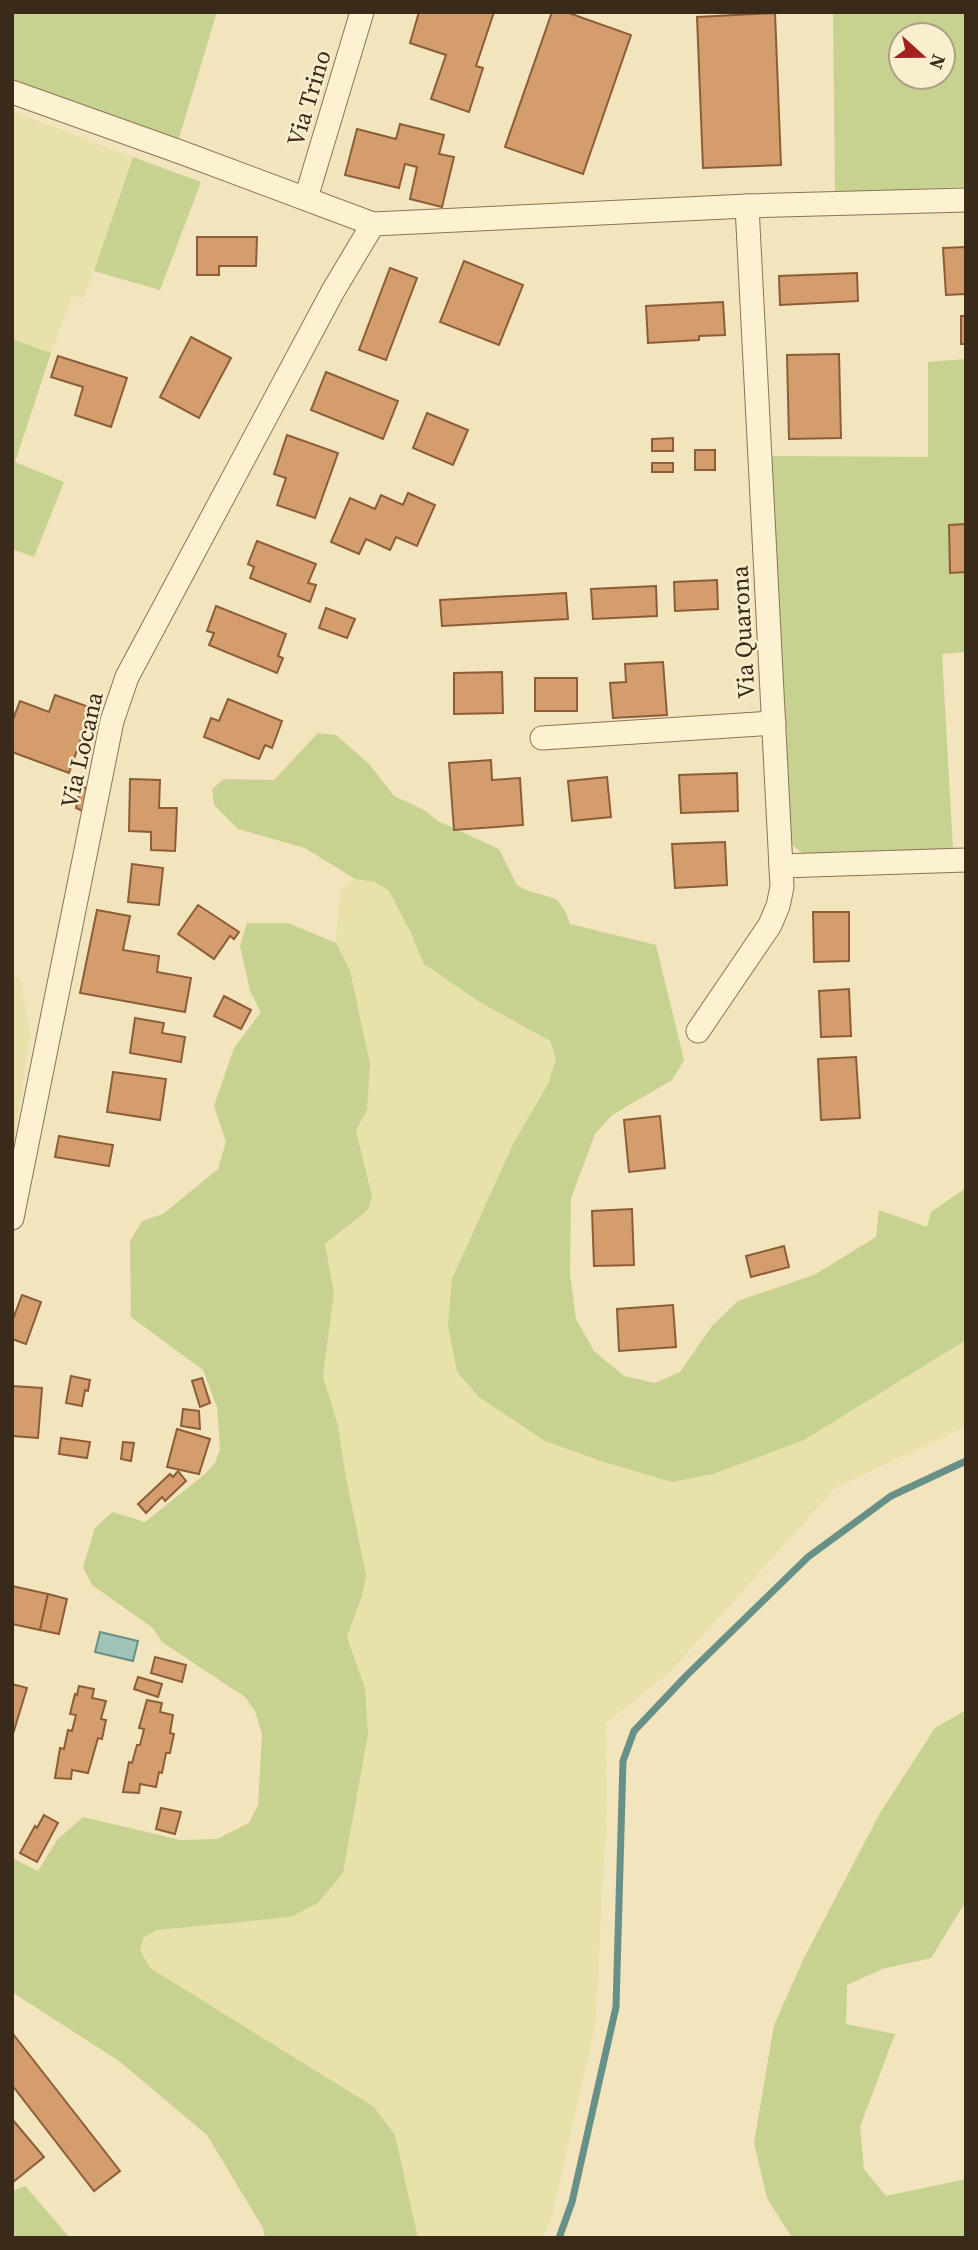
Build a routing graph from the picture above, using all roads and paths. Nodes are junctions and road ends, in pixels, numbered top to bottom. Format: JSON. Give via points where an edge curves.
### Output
{"nodes":[{"id":1,"x":362,"y":12,"type":"edge"},
{"id":2,"x":12,"y":92,"type":"edge"},
{"id":3,"x":306,"y":198,"type":"junction"},
{"id":4,"x":966,"y":200,"type":"edge"},
{"id":5,"x":747,"y":206,"type":"junction"},
{"id":6,"x":373,"y":224,"type":"junction"},
{"id":7,"x":774,"y":723,"type":"junction"},
{"id":8,"x":542,"y":738,"type":"dead end"},
{"id":9,"x":966,"y":860,"type":"edge"},
{"id":10,"x":781,"y":866,"type":"junction"},
{"id":11,"x":698,"y":1031,"type":"dead end"},
{"id":12,"x":12,"y":1217,"type":"edge"}],
"edges":[{"from":1,"to":3,"type":"street","name":"Via Trino"},
{"from":2,"to":3,"type":"street"},
{"from":3,"to":6,"type":"street"},
{"from":4,"to":5,"type":"street"},
{"from":5,"to":6,"type":"street"},
{"from":5,"to":7,"type":"street","name":"Via Quarona"},
{"from":6,"to":12,"type":"street","name":"Via Locana","via":[[333,291],[119,697]]},
{"from":7,"to":8,"type":"street"},
{"from":7,"to":10,"type":"street","name":"Via Quarona"},
{"from":9,"to":10,"type":"street"},
{"from":10,"to":11,"type":"street","name":"Via Quarona","via":[[781,895],[775,915]]}]}
